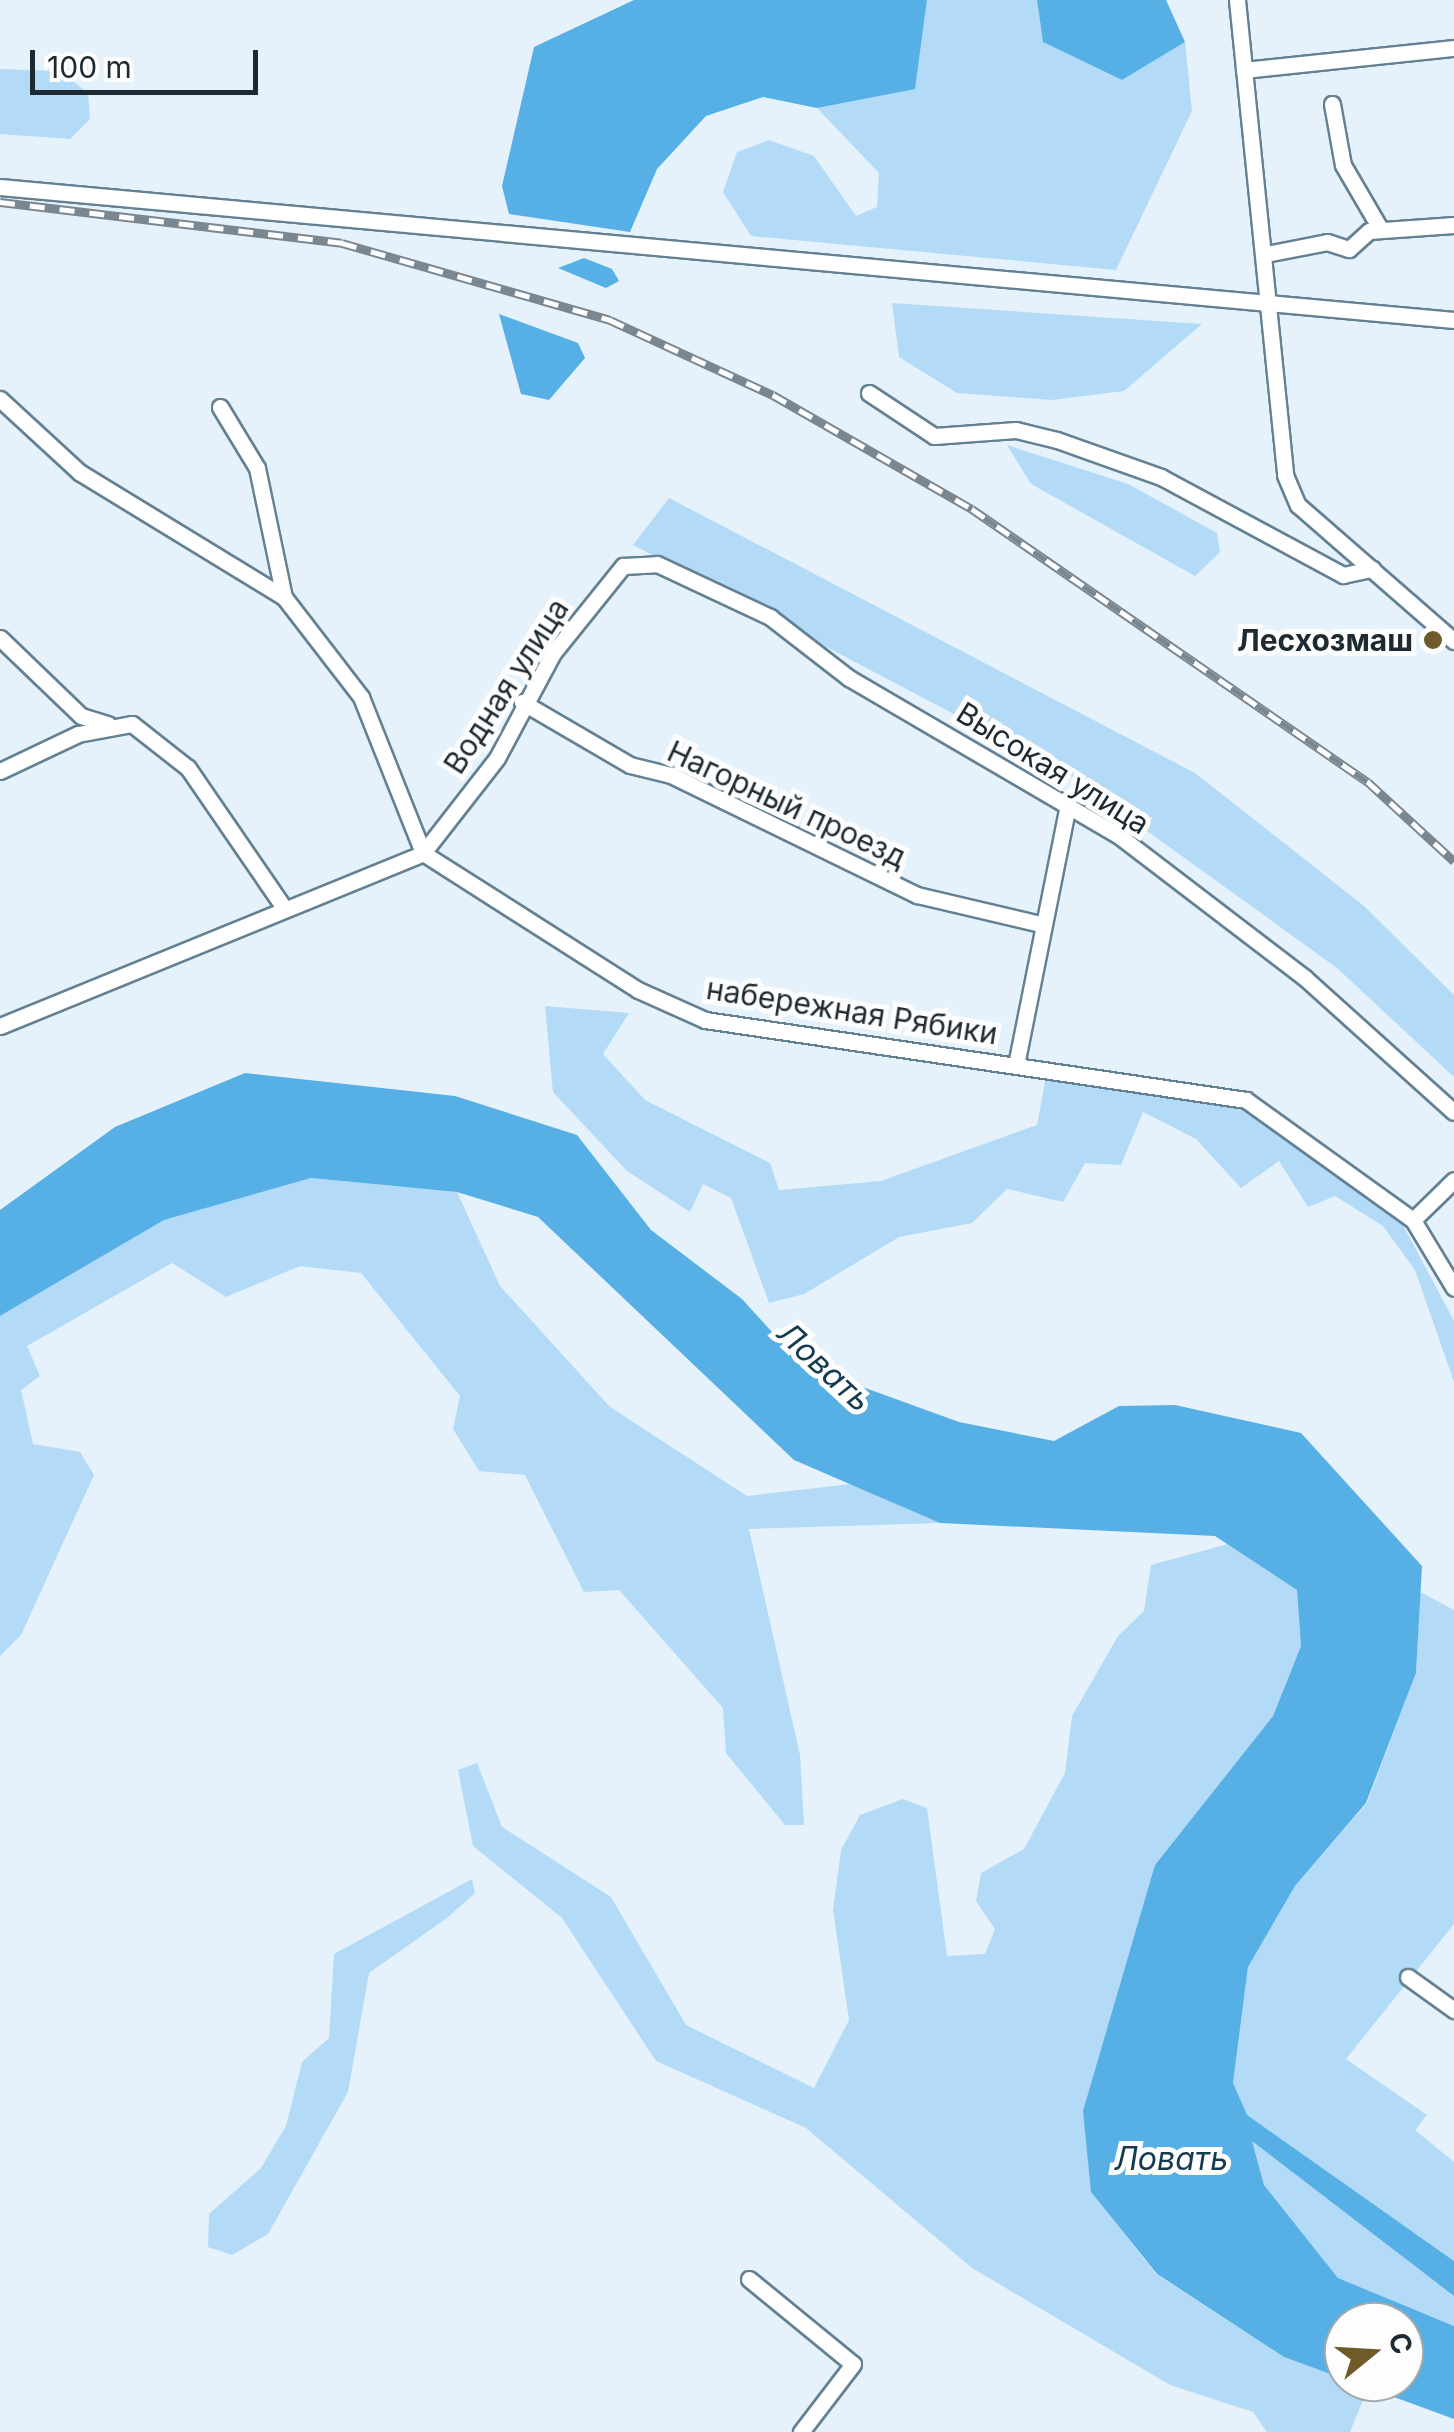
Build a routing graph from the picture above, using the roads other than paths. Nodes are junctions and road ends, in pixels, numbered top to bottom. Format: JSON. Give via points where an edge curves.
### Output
{"nodes":[{"id":1,"x":1237,"y":0,"type":"edge"},
{"id":2,"x":1454,"y":48,"type":"edge"},
{"id":3,"x":1244,"y":70,"type":"junction"},
{"id":4,"x":1332,"y":104,"type":"dead end"},
{"id":5,"x":0,"y":187,"type":"edge"},
{"id":6,"x":1454,"y":225,"type":"edge"},
{"id":7,"x":1382,"y":230,"type":"junction"},
{"id":8,"x":1266,"y":254,"type":"junction"},
{"id":9,"x":1269,"y":308,"type":"junction"},
{"id":10,"x":1454,"y":320,"type":"edge"},
{"id":11,"x":869,"y":393,"type":"dead end"},
{"id":12,"x":0,"y":399,"type":"edge"},
{"id":13,"x":220,"y":407,"type":"dead end"},
{"id":14,"x":638,"y":560,"type":"joint"},
{"id":15,"x":1372,"y":568,"type":"junction"},
{"id":16,"x":284,"y":597,"type":"junction"},
{"id":17,"x":0,"y":638,"type":"edge"},
{"id":18,"x":1454,"y":641,"type":"edge"},
{"id":19,"x":522,"y":702,"type":"junction"},
{"id":20,"x":108,"y":724,"type":"junction"},
{"id":21,"x":0,"y":771,"type":"edge"},
{"id":22,"x":1068,"y":804,"type":"junction"},
{"id":23,"x":423,"y":853,"type":"junction"},
{"id":24,"x":283,"y":906,"type":"junction"},
{"id":25,"x":1041,"y":924,"type":"junction"},
{"id":26,"x":0,"y":1026,"type":"edge"},
{"id":27,"x":1016,"y":1064,"type":"junction"},
{"id":28,"x":1454,"y":1112,"type":"edge"},
{"id":29,"x":1454,"y":1180,"type":"edge"},
{"id":30,"x":1413,"y":1220,"type":"junction"},
{"id":31,"x":1454,"y":1288,"type":"edge"},
{"id":32,"x":1408,"y":1977,"type":"dead end"},
{"id":33,"x":1454,"y":2010,"type":"edge"},
{"id":34,"x":749,"y":2279,"type":"dead end"},
{"id":35,"x":801,"y":2432,"type":"edge"}],
"edges":[{"from":1,"to":3,"type":"street"},
{"from":2,"to":3,"type":"street"},
{"from":3,"to":8,"type":"street"},
{"from":4,"to":7,"type":"street","via":[[1343,165]]},
{"from":5,"to":9,"type":"street"},
{"from":6,"to":7,"type":"street"},
{"from":7,"to":8,"type":"street","via":[[1348,249],[1326,242]]},
{"from":8,"to":9,"type":"street"},
{"from":9,"to":10,"type":"street"},
{"from":9,"to":15,"type":"street","via":[[1285,475],[1298,505]]},
{"from":11,"to":15,"type":"street","via":[[934,436],[1016,430],[1057,440],[1161,477],[1343,575]]},
{"from":12,"to":16,"type":"street","name":"Водная улица","via":[[79,472]]},
{"from":13,"to":16,"type":"street","name":"Водная улица","via":[[257,468]]},
{"from":14,"to":19,"type":"street","name":"Водная улица","via":[[623,566]]},
{"from":14,"to":22,"type":"street","name":"Высокая улица","via":[[770,617],[850,678]]},
{"from":15,"to":18,"type":"street"},
{"from":16,"to":23,"type":"street","name":"Водная улица","via":[[361,696]]},
{"from":17,"to":20,"type":"street","via":[[81,716]]},
{"from":19,"to":23,"type":"street","name":"Водная улица","via":[[498,758]]},
{"from":19,"to":25,"type":"street","name":"Нагорный проезд","via":[[630,765],[671,775],[917,895]]},
{"from":20,"to":21,"type":"street"},
{"from":20,"to":24,"type":"street","via":[[157,737],[188,768]]},
{"from":22,"to":25,"type":"street"},
{"from":22,"to":28,"type":"street","name":"Высокая улица","via":[[1305,978]]},
{"from":23,"to":24,"type":"street"},
{"from":23,"to":27,"type":"street","name":"набережная Рябики","via":[[682,1012]]},
{"from":24,"to":26,"type":"street"},
{"from":25,"to":27,"type":"street"},
{"from":27,"to":30,"type":"street","name":"набережная Рябики","via":[[1246,1100]]},
{"from":29,"to":30,"type":"street"},
{"from":30,"to":31,"type":"street","name":"набережная Рябики"},
{"from":32,"to":33,"type":"street"},
{"from":34,"to":35,"type":"street","via":[[853,2364]]}]}
